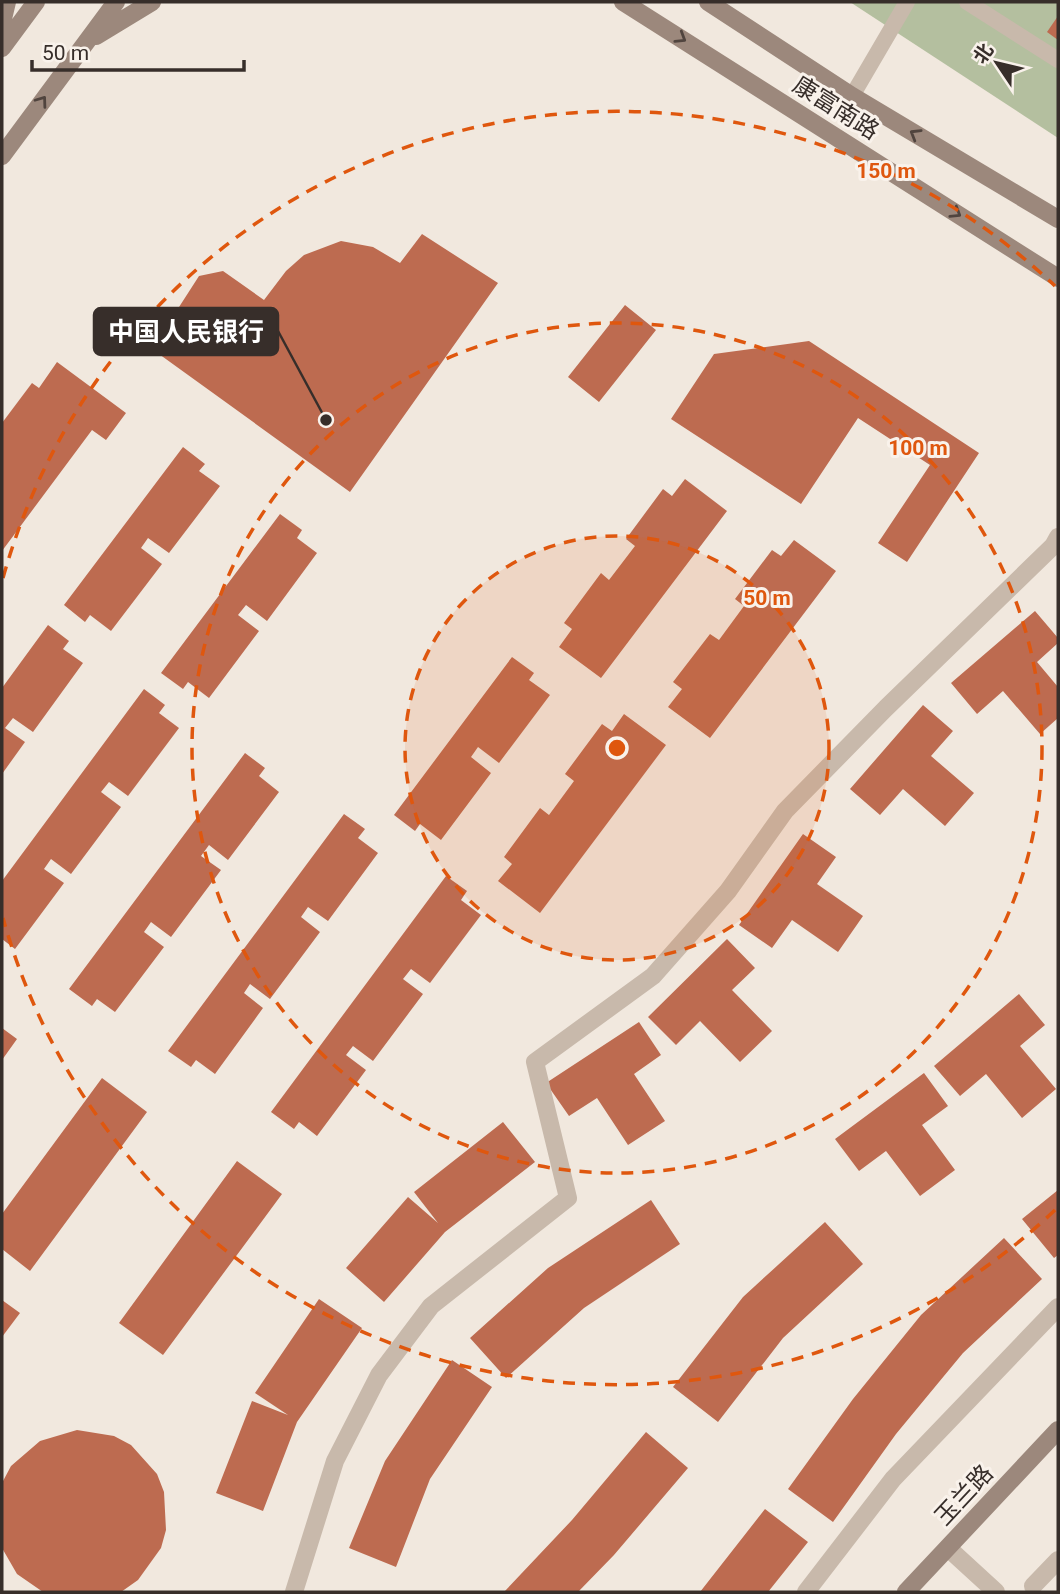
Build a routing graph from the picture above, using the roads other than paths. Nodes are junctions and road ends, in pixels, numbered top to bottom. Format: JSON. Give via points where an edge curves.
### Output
{"nodes":[{"id":1,"x":7,"y":2,"type":"edge"},
{"id":2,"x":36,"y":2,"type":"edge"},
{"id":3,"x":116,"y":2,"type":"edge"},
{"id":4,"x":152,"y":2,"type":"edge"},
{"id":5,"x":623,"y":2,"type":"edge"},
{"id":6,"x":708,"y":2,"type":"edge"},
{"id":7,"x":907,"y":2,"type":"edge"},
{"id":8,"x":967,"y":2,"type":"edge"},
{"id":9,"x":2,"y":23,"type":"edge"},
{"id":10,"x":87,"y":41,"type":"junction"},
{"id":11,"x":2,"y":48,"type":"edge"},
{"id":12,"x":1058,"y":60,"type":"edge"},
{"id":13,"x":852,"y":96,"type":"junction"},
{"id":14,"x":2,"y":156,"type":"edge"},
{"id":15,"x":1058,"y":219,"type":"edge"},
{"id":16,"x":1058,"y":278,"type":"edge"},
{"id":17,"x":1058,"y":537,"type":"edge"},
{"id":18,"x":1058,"y":1307,"type":"edge"},
{"id":19,"x":1058,"y":1430,"type":"edge"},
{"id":20,"x":948,"y":1548,"type":"junction"},
{"id":21,"x":1058,"y":1560,"type":"edge"},
{"id":22,"x":1033,"y":1586,"type":"dead end"},
{"id":23,"x":294,"y":1592,"type":"edge"},
{"id":24,"x":806,"y":1592,"type":"edge"},
{"id":25,"x":906,"y":1592,"type":"edge"},
{"id":26,"x":996,"y":1592,"type":"edge"}],
"edges":[{"from":1,"to":9,"type":"main road"},
{"from":2,"to":11,"type":"main road"},
{"from":3,"to":10,"type":"main road"},
{"from":4,"to":10,"type":"main road"},
{"from":5,"to":16,"type":"main road","name":"康富南路","one_way":true},
{"from":6,"to":13,"type":"main road","name":"康富南路"},
{"from":7,"to":13,"type":"lane"},
{"from":8,"to":12,"type":"lane"},
{"from":14,"to":10,"type":"main road","one_way":true},
{"from":15,"to":13,"type":"main road","name":"康富南路","one_way":true},
{"from":17,"to":23,"type":"street","via":[[785,811],[728,891],[653,976],[535,1062],[568,1198],[432,1306],[379,1375],[335,1461]]},
{"from":18,"to":24,"type":"street","via":[[893,1479]]},
{"from":19,"to":20,"type":"main road","name":"玉兰路"},
{"from":20,"to":25,"type":"main road","name":"玉兰路"},
{"from":20,"to":26,"type":"street"},
{"from":21,"to":22,"type":"street"}]}
